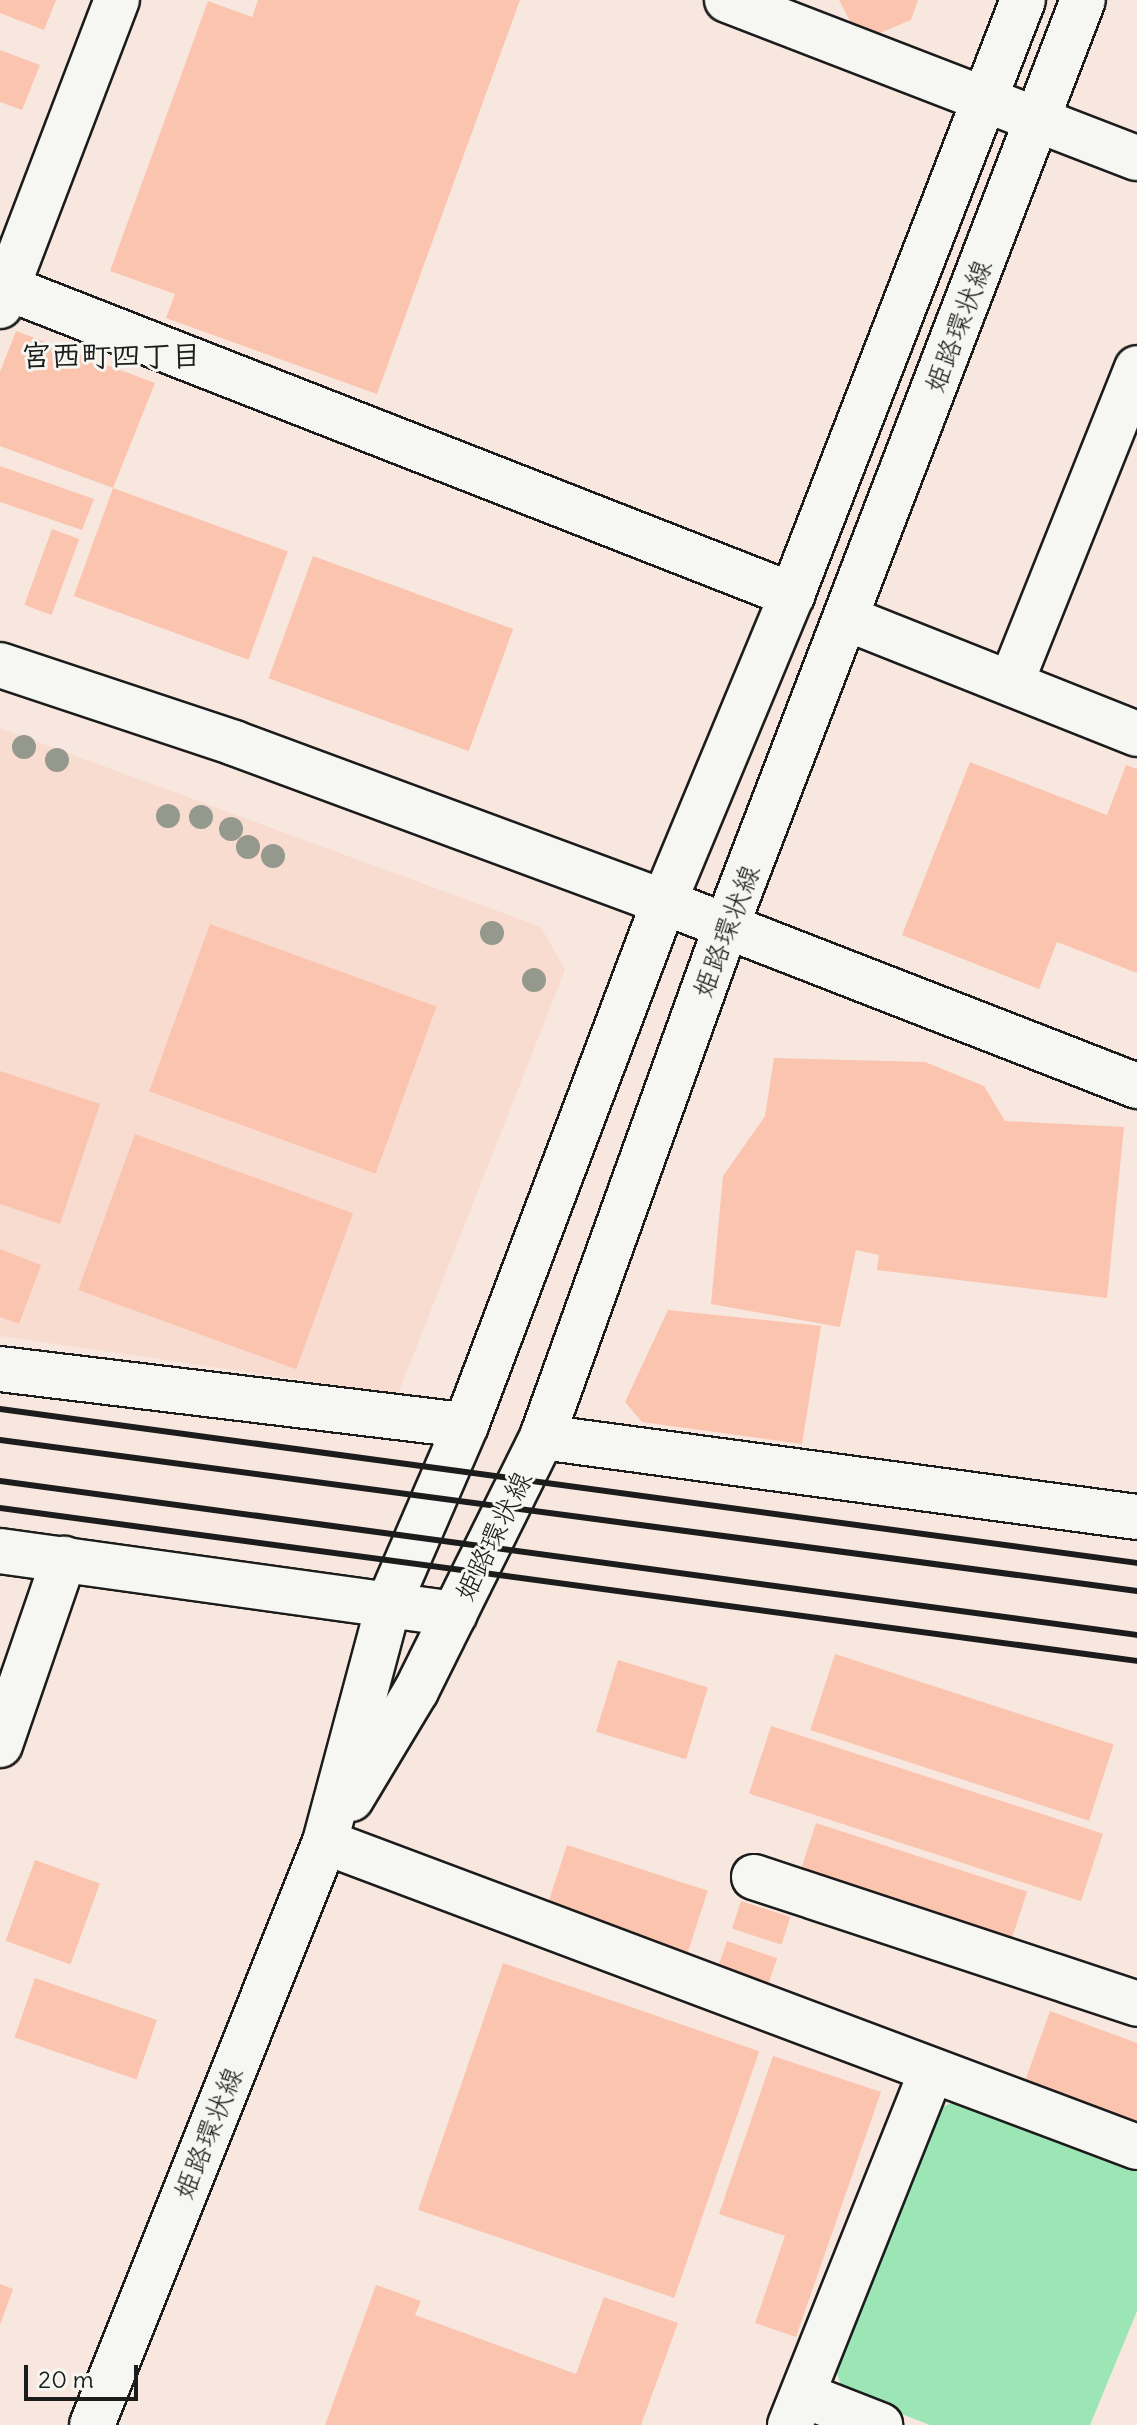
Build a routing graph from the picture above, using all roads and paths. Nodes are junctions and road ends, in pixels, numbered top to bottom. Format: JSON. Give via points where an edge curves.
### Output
{"nodes":[{"id":1,"x":117,"y":0,"type":"edge"},
{"id":2,"x":727,"y":0,"type":"edge"},
{"id":3,"x":1023,"y":0,"type":"edge"},
{"id":4,"x":1083,"y":0,"type":"edge"},
{"id":5,"x":984,"y":99,"type":"junction"},
{"id":6,"x":1035,"y":121,"type":"junction"},
{"id":7,"x":1137,"y":158,"type":"edge"},
{"id":8,"x":2,"y":293,"type":"edge"},
{"id":9,"x":1137,"y":368,"type":"edge"},
{"id":10,"x":792,"y":595,"type":"junction"},
{"id":11,"x":848,"y":619,"type":"junction"},
{"id":12,"x":0,"y":665,"type":"edge"},
{"id":13,"x":1011,"y":683,"type":"junction"},
{"id":14,"x":1137,"y":734,"type":"edge"},
{"id":15,"x":664,"y":902,"type":"junction"},
{"id":16,"x":726,"y":927,"type":"junction"},
{"id":17,"x":1137,"y":1086,"type":"edge"},
{"id":18,"x":0,"y":1369,"type":"edge"},
{"id":19,"x":466,"y":1425,"type":"junction"},
{"id":20,"x":542,"y":1437,"type":"junction"},
{"id":21,"x":1137,"y":1517,"type":"edge"},
{"id":22,"x":0,"y":1551,"type":"edge"},
{"id":23,"x":64,"y":1559,"type":"junction"},
{"id":24,"x":389,"y":1603,"type":"junction"},
{"id":25,"x":455,"y":1614,"type":"junction"},
{"id":26,"x":0,"y":1745,"type":"edge"},
{"id":27,"x":325,"y":1842,"type":"junction"},
{"id":28,"x":754,"y":1877,"type":"dead end"},
{"id":29,"x":1137,"y":2004,"type":"edge"},
{"id":30,"x":931,"y":2073,"type":"junction"},
{"id":31,"x":1137,"y":2147,"type":"edge"},
{"id":32,"x":796,"y":2410,"type":"edge"},
{"id":33,"x":92,"y":2425,"type":"edge"},
{"id":34,"x":880,"y":2425,"type":"edge"}],
"edges":[{"from":1,"to":8,"type":"street"},
{"from":2,"to":5,"type":"street"},
{"from":3,"to":5,"type":"street","name":"姫路環状線"},
{"from":4,"to":6,"type":"street","name":"姫路環状線"},
{"from":5,"to":6,"type":"street"},
{"from":5,"to":10,"type":"street","name":"姫路環状線"},
{"from":6,"to":7,"type":"street"},
{"from":6,"to":11,"type":"street","name":"姫路環状線"},
{"from":8,"to":10,"type":"street"},
{"from":9,"to":13,"type":"street"},
{"from":10,"to":15,"type":"street","name":"姫路環状線"},
{"from":11,"to":13,"type":"street"},
{"from":11,"to":16,"type":"street","name":"姫路環状線"},
{"from":12,"to":15,"type":"street","via":[[234,743]]},
{"from":13,"to":14,"type":"street"},
{"from":15,"to":16,"type":"street"},
{"from":15,"to":19,"type":"street","name":"姫路環状線"},
{"from":16,"to":17,"type":"street"},
{"from":16,"to":20,"type":"street","name":"姫路環状線"},
{"from":18,"to":19,"type":"street"},
{"from":19,"to":24,"type":"street","name":"姫路環状線"},
{"from":20,"to":21,"type":"street"},
{"from":20,"to":25,"type":"street","name":"姫路環状線"},
{"from":22,"to":23,"type":"street"},
{"from":23,"to":24,"type":"street"},
{"from":23,"to":26,"type":"street"},
{"from":24,"to":25,"type":"street"},
{"from":24,"to":27,"type":"street","name":"姫路環状線"},
{"from":25,"to":27,"type":"street","name":"姫路環状線","via":[[416,1691]]},
{"from":27,"to":30,"type":"street","via":[[516,1910]]},
{"from":27,"to":33,"type":"street","name":"姫路環状線"},
{"from":28,"to":29,"type":"street"},
{"from":30,"to":31,"type":"street"},
{"from":30,"to":32,"type":"street"},
{"from":32,"to":34,"type":"street"}]}
